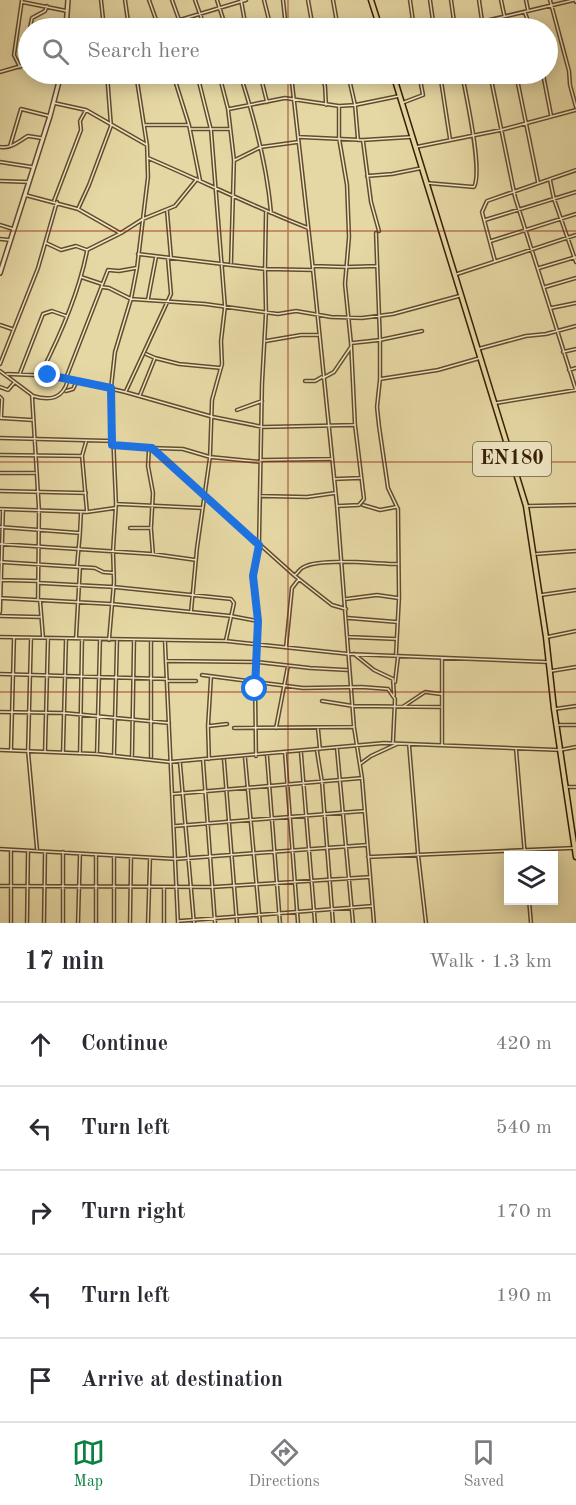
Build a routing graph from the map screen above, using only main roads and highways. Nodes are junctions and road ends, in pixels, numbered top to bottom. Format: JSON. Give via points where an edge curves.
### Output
{"nodes":[{"id":1,"x":371,"y":0,"type":"edge"},
{"id":2,"x":377,"y":18,"type":"edge"},
{"id":3,"x":396,"y":84,"type":"edge"},
{"id":4,"x":573,"y":820,"type":"edge"},
{"id":5,"x":575,"y":838,"type":"edge"},
{"id":6,"x":575,"y":848,"type":"edge"},
{"id":7,"x":576,"y":857,"type":"edge"}],
"edges":[{"from":1,"to":2,"type":"main road"},
{"from":3,"to":4,"type":"main road","number":"EN180","via":[[526,506]]},
{"from":4,"to":5,"type":"main road","number":"EN180"},
{"from":5,"to":6,"type":"main road","number":"EN180"},
{"from":6,"to":7,"type":"main road","number":"EN180"}]}
